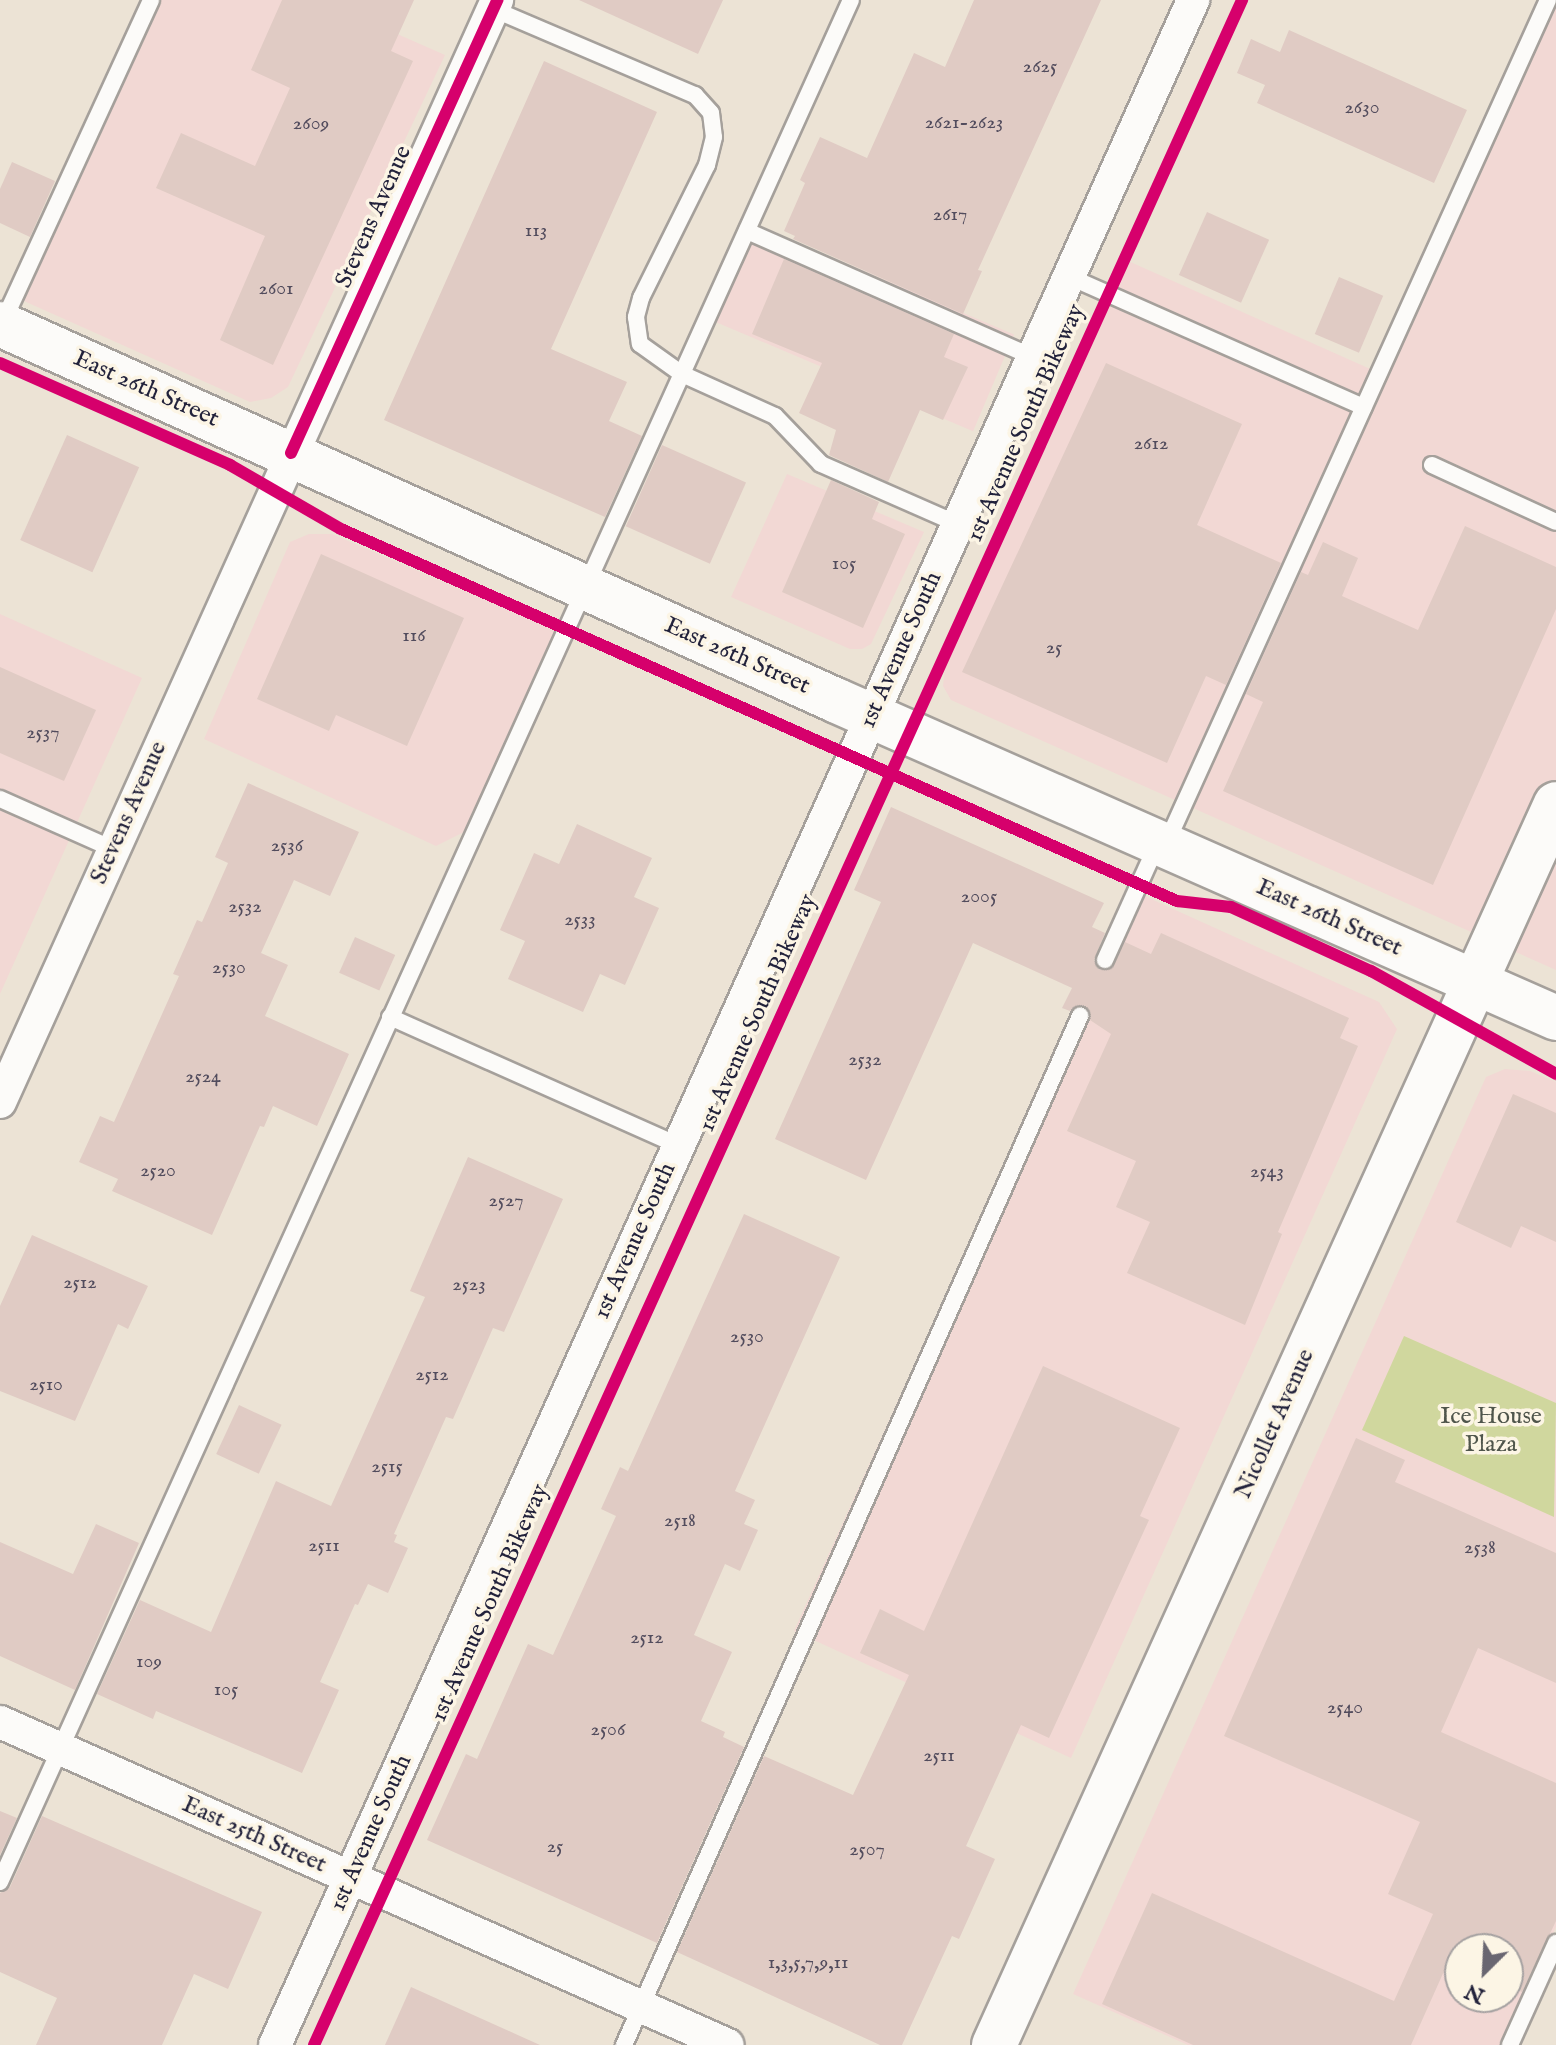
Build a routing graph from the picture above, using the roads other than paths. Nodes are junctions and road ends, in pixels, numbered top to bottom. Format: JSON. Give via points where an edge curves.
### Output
{"nodes":[{"id":1,"x":151,"y":0,"type":"edge"},
{"id":2,"x":851,"y":0,"type":"edge"},
{"id":3,"x":1193,"y":0,"type":"edge"},
{"id":4,"x":1548,"y":0,"type":"edge"},
{"id":5,"x":495,"y":4,"type":"edge"},
{"id":6,"x":747,"y":231,"type":"junction"},
{"id":7,"x":1070,"y":277,"type":"junction"},
{"id":8,"x":1,"y":326,"type":"edge"},
{"id":9,"x":1033,"y":357,"type":"junction"},
{"id":10,"x":682,"y":374,"type":"junction"},
{"id":11,"x":1364,"y":407,"type":"junction"},
{"id":12,"x":291,"y":453,"type":"junction"},
{"id":13,"x":1432,"y":465,"type":"dead end"},
{"id":14,"x":1556,"y":522,"type":"edge"},
{"id":15,"x":958,"y":524,"type":"junction"},
{"id":16,"x":584,"y":587,"type":"junction"},
{"id":17,"x":872,"y":716,"type":"junction"},
{"id":18,"x":0,"y":799,"type":"edge"},
{"id":19,"x":1556,"y":804,"type":"edge"},
{"id":20,"x":1161,"y":845,"type":"junction"},
{"id":21,"x":113,"y":849,"type":"junction"},
{"id":22,"x":1105,"y":960,"type":"dead end"},
{"id":23,"x":1476,"y":982,"type":"junction"},
{"id":24,"x":1080,"y":1016,"type":"dead end"},
{"id":25,"x":390,"y":1017,"type":"junction"},
{"id":26,"x":1556,"y":1018,"type":"edge"},
{"id":27,"x":0,"y":1102,"type":"edge"},
{"id":28,"x":678,"y":1145,"type":"junction"},
{"id":29,"x":0,"y":1722,"type":"edge"},
{"id":30,"x":62,"y":1750,"type":"junction"},
{"id":31,"x":351,"y":1878,"type":"junction"},
{"id":32,"x":0,"y":1882,"type":"edge"},
{"id":33,"x":1556,"y":1943,"type":"edge"},
{"id":34,"x":641,"y":2007,"type":"junction"},
{"id":35,"x":275,"y":2045,"type":"edge"},
{"id":36,"x":624,"y":2045,"type":"edge"},
{"id":37,"x":728,"y":2045,"type":"edge"},
{"id":38,"x":994,"y":2045,"type":"edge"},
{"id":39,"x":1510,"y":2045,"type":"edge"}],
"edges":[{"from":1,"to":8,"type":"lane"},
{"from":2,"to":6,"type":"lane"},
{"from":3,"to":7,"type":"street","name":"1st Avenue South"},
{"from":4,"to":11,"type":"lane"},
{"from":5,"to":10,"type":"lane","via":[[695,95],[711,113],[714,137],[707,165],[636,317],[640,344]]},
{"from":5,"to":12,"type":"street","name":"Stevens Avenue"},
{"from":6,"to":9,"type":"lane"},
{"from":6,"to":10,"type":"lane"},
{"from":7,"to":9,"type":"street","name":"1st Avenue South"},
{"from":7,"to":11,"type":"lane"},
{"from":8,"to":12,"type":"street","name":"East 26th Street"},
{"from":9,"to":15,"type":"street","name":"1st Avenue South"},
{"from":10,"to":15,"type":"lane","via":[[775,416],[821,464]]},
{"from":10,"to":16,"type":"lane"},
{"from":11,"to":20,"type":"lane"},
{"from":12,"to":16,"type":"street","name":"East 26th Street"},
{"from":12,"to":21,"type":"street","name":"Stevens Avenue"},
{"from":13,"to":14,"type":"lane"},
{"from":15,"to":17,"type":"street","name":"1st Avenue South"},
{"from":16,"to":17,"type":"street","name":"East 26th Street"},
{"from":16,"to":25,"type":"lane"},
{"from":17,"to":20,"type":"street","name":"East 26th Street"},
{"from":17,"to":28,"type":"street","name":"1st Avenue South"},
{"from":18,"to":21,"type":"lane"},
{"from":19,"to":23,"type":"street","name":"Nicollet Avenue"},
{"from":20,"to":22,"type":"lane"},
{"from":20,"to":23,"type":"street","name":"East 26th Street"},
{"from":21,"to":27,"type":"street","name":"Stevens Avenue"},
{"from":23,"to":26,"type":"street","name":"East 26th Street"},
{"from":23,"to":38,"type":"street","name":"Nicollet Avenue"},
{"from":24,"to":34,"type":"lane"},
{"from":25,"to":28,"type":"lane"},
{"from":25,"to":30,"type":"lane"},
{"from":28,"to":31,"type":"street","name":"1st Avenue South"},
{"from":29,"to":30,"type":"street","name":"East 25th Street"},
{"from":30,"to":31,"type":"street","name":"East 25th Street"},
{"from":30,"to":32,"type":"lane"},
{"from":31,"to":34,"type":"street","name":"East 25th Street"},
{"from":31,"to":35,"type":"street","name":"1st Avenue South"},
{"from":33,"to":39,"type":"lane"},
{"from":34,"to":36,"type":"lane"},
{"from":34,"to":37,"type":"street","name":"East 25th Street"}]}
